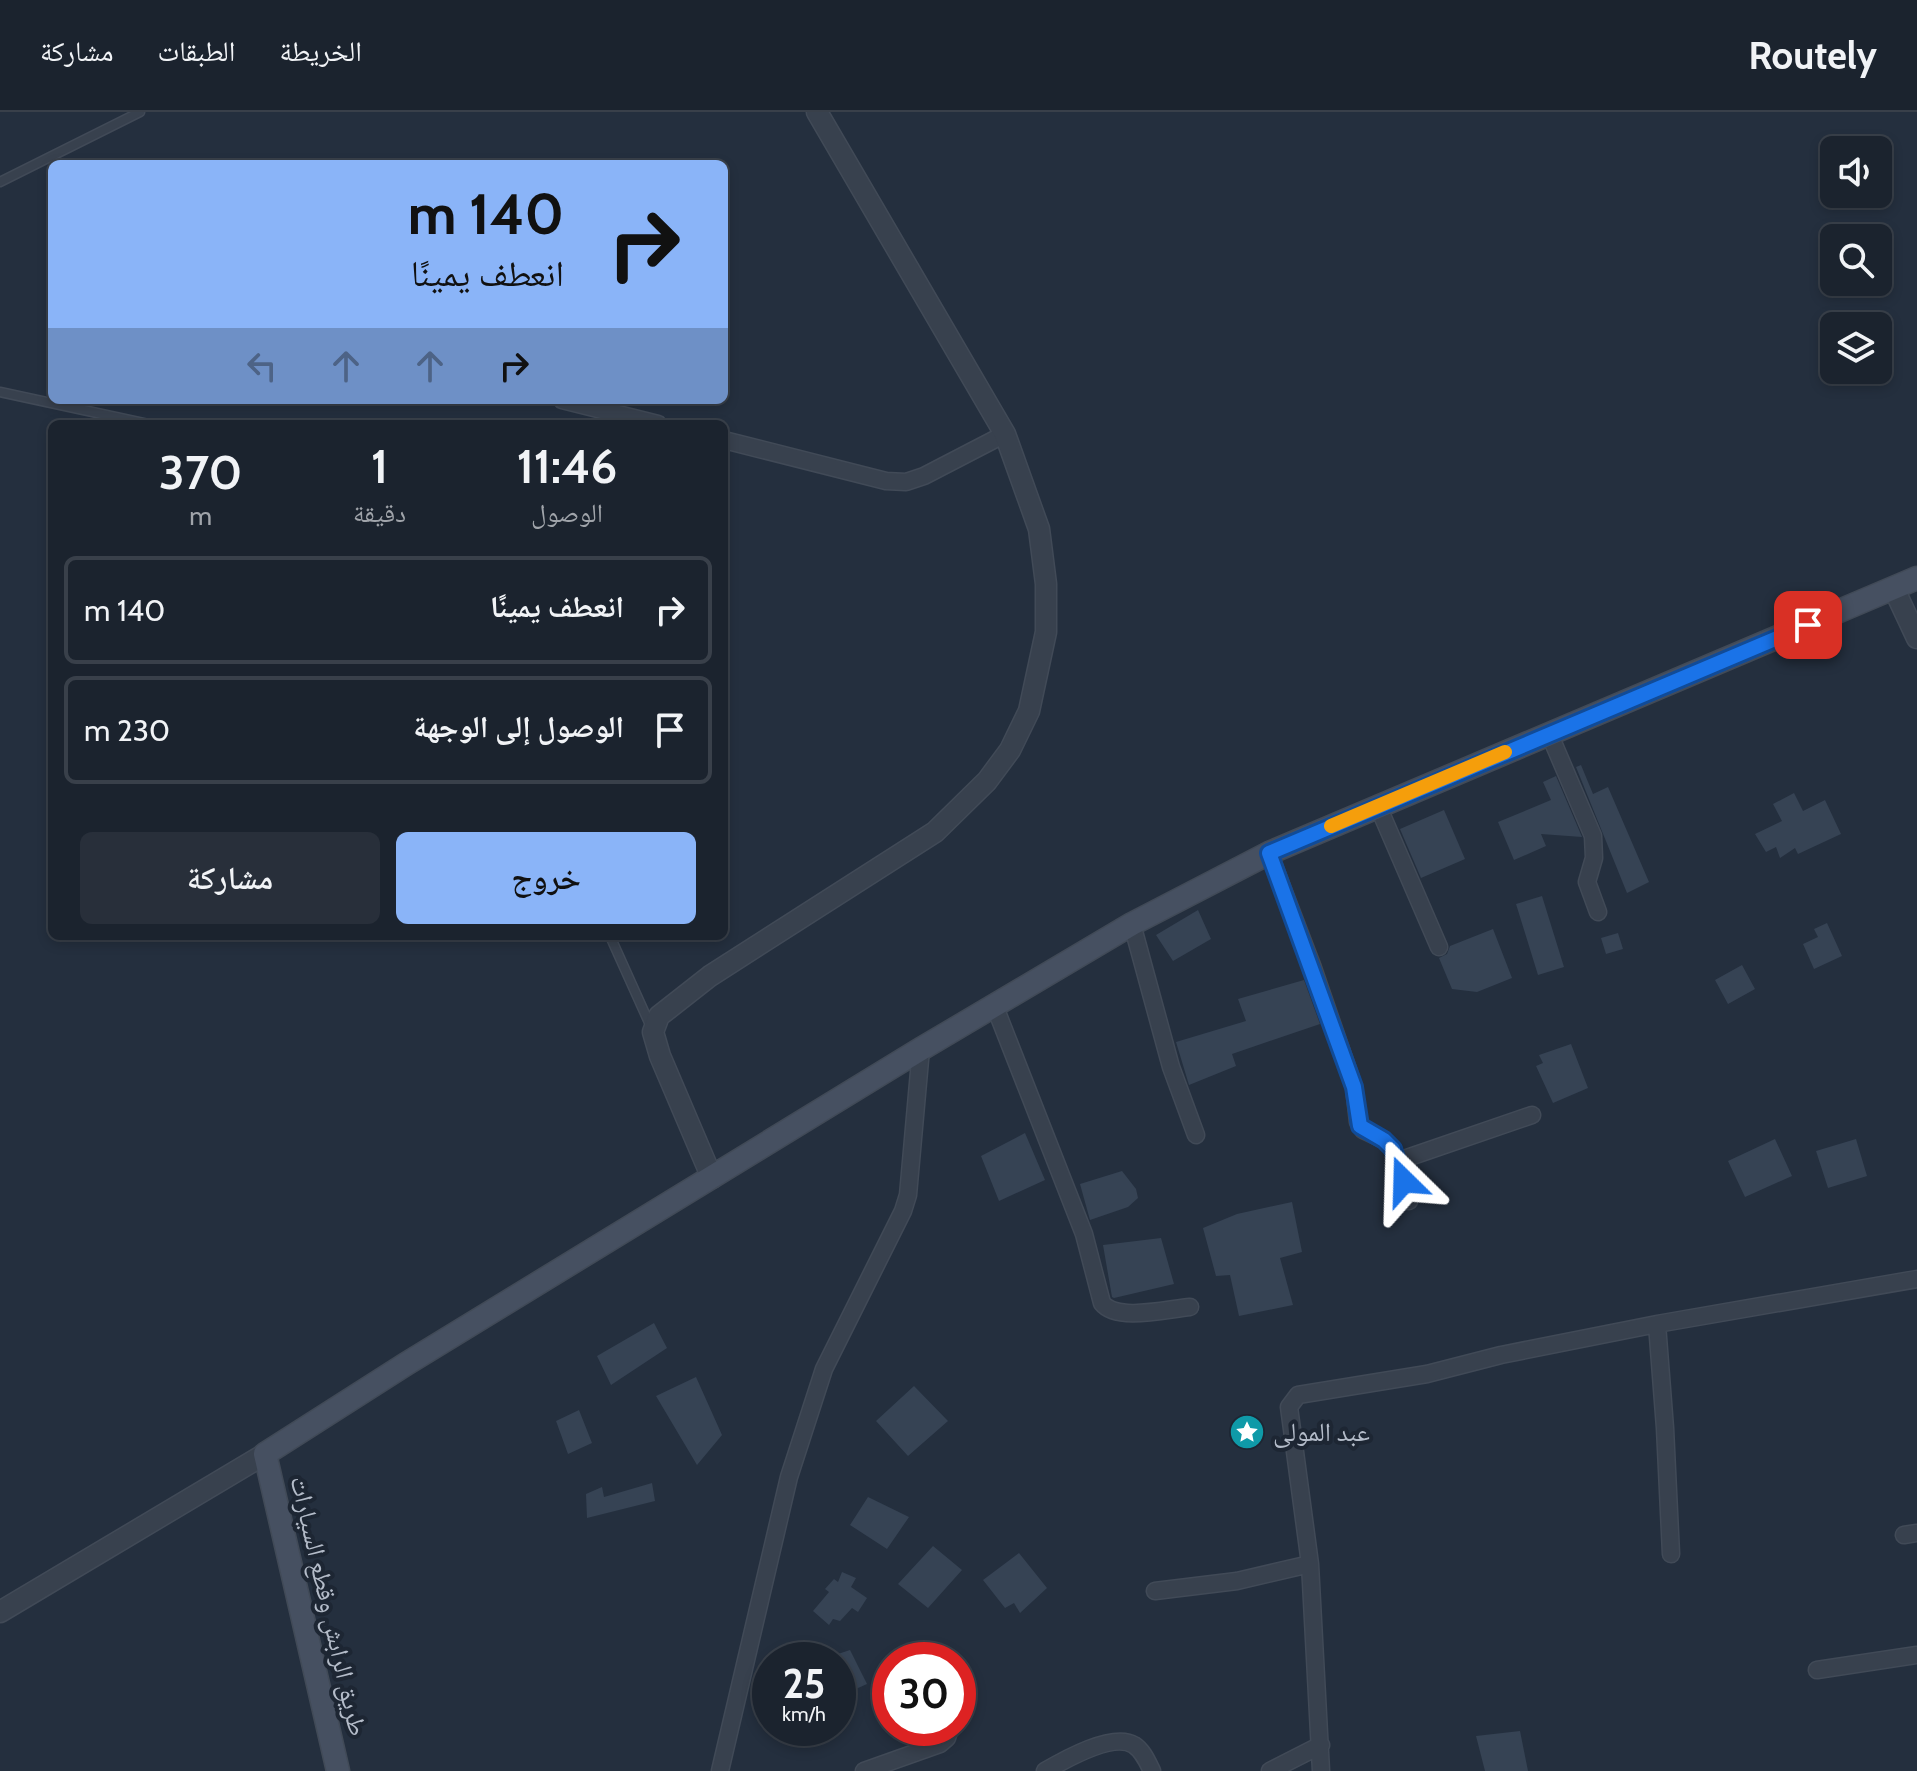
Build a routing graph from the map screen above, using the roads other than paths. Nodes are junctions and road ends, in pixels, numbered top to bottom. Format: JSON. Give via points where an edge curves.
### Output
{"nodes":[{"id":1,"x":140,"y":112,"type":"edge"},
{"id":2,"x":817,"y":112,"type":"edge"},
{"id":3,"x":0,"y":182,"type":"edge"},
{"id":4,"x":0,"y":392,"type":"edge"},
{"id":5,"x":48,"y":402,"type":"edge"},
{"id":6,"x":56,"y":404,"type":"edge"},
{"id":7,"x":578,"y":404,"type":"edge"},
{"id":8,"x":130,"y":420,"type":"edge"},
{"id":9,"x":642,"y":420,"type":"edge"},
{"id":10,"x":1005,"y":434,"type":"junction"},
{"id":11,"x":728,"y":441,"type":"edge"},
{"id":12,"x":1917,"y":578,"type":"edge"},
{"id":13,"x":1894,"y":589,"type":"junction"},
{"id":14,"x":1917,"y":638,"type":"edge"},
{"id":15,"x":1549,"y":733,"type":"junction"},
{"id":16,"x":1378,"y":806,"type":"junction"},
{"id":17,"x":1269,"y":853,"type":"junction"},
{"id":18,"x":1598,"y":912,"type":"dead end"},
{"id":19,"x":1132,"y":924,"type":"junction"},
{"id":20,"x":612,"y":940,"type":"edge"},
{"id":21,"x":1439,"y":947,"type":"dead end"},
{"id":22,"x":995,"y":1007,"type":"junction"},
{"id":23,"x":653,"y":1032,"type":"junction"},
{"id":24,"x":921,"y":1049,"type":"junction"},
{"id":25,"x":1532,"y":1115,"type":"dead end"},
{"id":26,"x":1196,"y":1135,"type":"dead end"},
{"id":27,"x":1398,"y":1161,"type":"junction"},
{"id":28,"x":712,"y":1178,"type":"junction"},
{"id":29,"x":1409,"y":1201,"type":"dead end"},
{"id":30,"x":1917,"y":1279,"type":"edge"},
{"id":31,"x":1190,"y":1307,"type":"dead end"},
{"id":32,"x":1657,"y":1324,"type":"junction"},
{"id":33,"x":265,"y":1454,"type":"junction"},
{"id":34,"x":1671,"y":1554,"type":"dead end"},
{"id":35,"x":1310,"y":1564,"type":"junction"},
{"id":36,"x":1155,"y":1591,"type":"dead end"},
{"id":37,"x":0,"y":1612,"type":"edge"},
{"id":38,"x":1917,"y":1655,"type":"edge"},
{"id":39,"x":1817,"y":1670,"type":"dead end"},
{"id":40,"x":1321,"y":1745,"type":"junction"},
{"id":41,"x":934,"y":1746,"type":"edge"},
{"id":42,"x":338,"y":1771,"type":"edge"},
{"id":43,"x":720,"y":1771,"type":"edge"},
{"id":44,"x":864,"y":1771,"type":"edge"},
{"id":45,"x":1045,"y":1771,"type":"edge"},
{"id":46,"x":1152,"y":1771,"type":"edge"},
{"id":47,"x":1270,"y":1771,"type":"edge"},
{"id":48,"x":1321,"y":1771,"type":"edge"}],
"edges":[{"from":1,"to":3,"type":"lane"},
{"from":2,"to":10,"type":"street"},
{"from":4,"to":5,"type":"lane"},
{"from":6,"to":8,"type":"lane"},
{"from":7,"to":9,"type":"street"},
{"from":10,"to":11,"type":"street","via":[[906,482]]},
{"from":10,"to":23,"type":"street","via":[[1039,529],[1046,584],[1046,632],[1029,711],[1010,750],[935,832],[710,976],[659,1016]]},
{"from":12,"to":13,"type":"main road"},
{"from":13,"to":14,"type":"street"},
{"from":13,"to":15,"type":"main road"},
{"from":15,"to":16,"type":"main road"},
{"from":15,"to":18,"type":"street","via":[[1593,836],[1587,882]]},
{"from":16,"to":17,"type":"main road"},
{"from":16,"to":21,"type":"street"},
{"from":17,"to":19,"type":"main road"},
{"from":17,"to":27,"type":"street","via":[[1354,1087],[1358,1122],[1389,1144]]},
{"from":19,"to":22,"type":"main road"},
{"from":19,"to":26,"type":"street","via":[[1171,1067]]},
{"from":20,"to":23,"type":"lane"},
{"from":22,"to":24,"type":"main road"},
{"from":22,"to":31,"type":"street","via":[[1084,1234],[1102,1303],[1119,1314]]},
{"from":23,"to":28,"type":"street"},
{"from":24,"to":28,"type":"main road"},
{"from":24,"to":43,"type":"street","via":[[908,1195],[824,1369],[789,1477]]},
{"from":25,"to":27,"type":"street"},
{"from":27,"to":29,"type":"street"},
{"from":28,"to":33,"type":"main road"},
{"from":30,"to":32,"type":"street"},
{"from":32,"to":34,"type":"street"},
{"from":32,"to":35,"type":"street","via":[[1427,1374],[1298,1395],[1289,1407]]},
{"from":33,"to":37,"type":"street"},
{"from":33,"to":42,"type":"main road","name":"طريق الرابش وقطع السيارات"},
{"from":35,"to":36,"type":"street","via":[[1237,1581]]},
{"from":35,"to":40,"type":"street"},
{"from":38,"to":39,"type":"street"},
{"from":40,"to":47,"type":"street"},
{"from":40,"to":48,"type":"street"},
{"from":41,"to":44,"type":"street"},
{"from":45,"to":46,"type":"street","via":[[1122,1741],[1142,1752]]}]}
